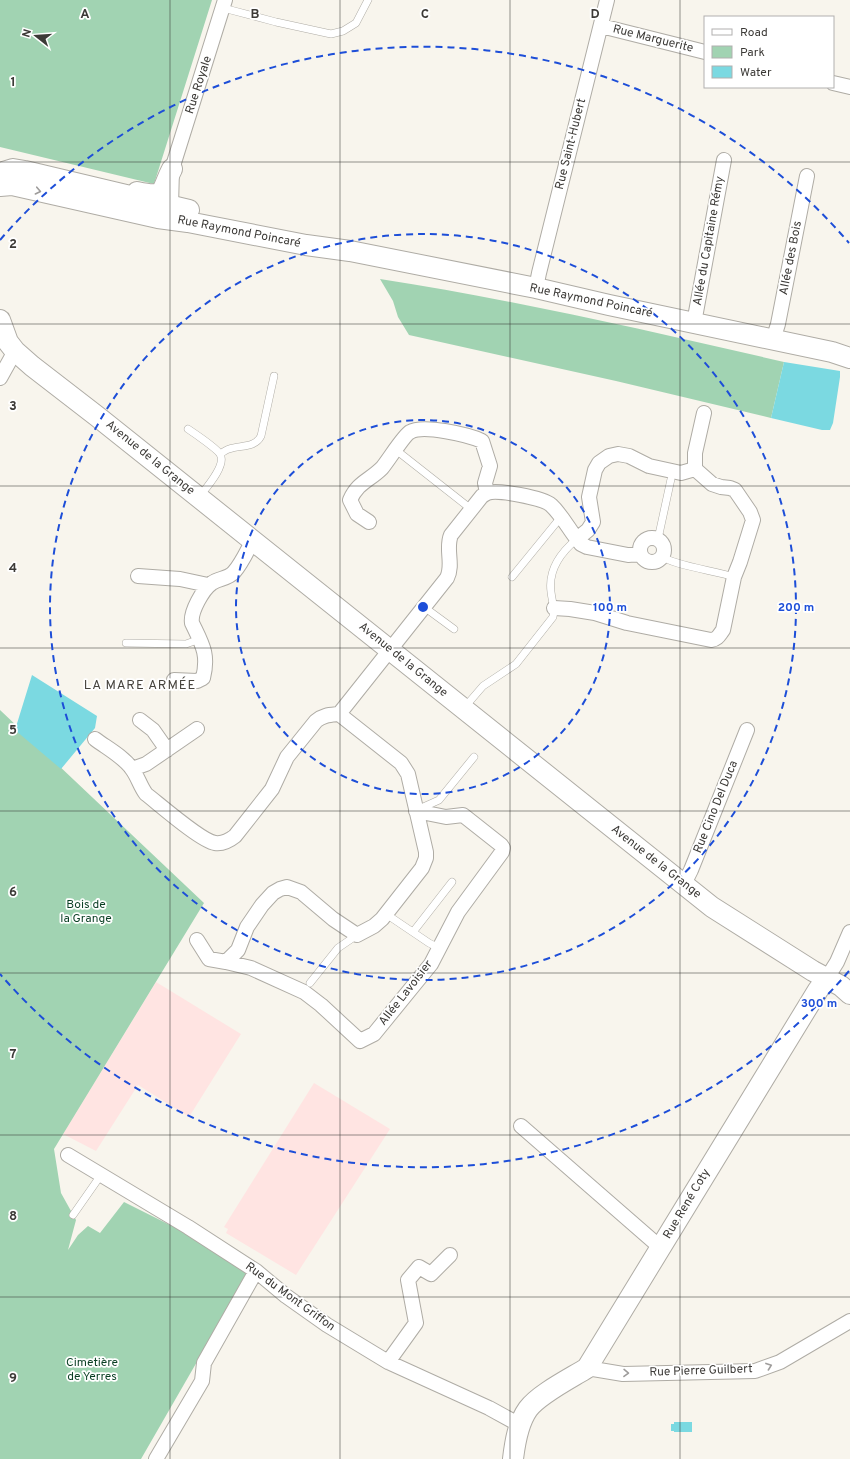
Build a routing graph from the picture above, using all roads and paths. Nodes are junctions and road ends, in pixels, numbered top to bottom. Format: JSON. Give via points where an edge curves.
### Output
{"nodes":[{"id":1,"x":368,"y":0,"type":"edge"},
{"id":2,"x":607,"y":0,"type":"edge"},
{"id":3,"x":224,"y":4,"type":"edge"},
{"id":4,"x":600,"y":26,"type":"junction"},
{"id":5,"x":704,"y":52,"type":"edge"},
{"id":6,"x":834,"y":83,"type":"edge"},
{"id":7,"x":850,"y":87,"type":"edge"},
{"id":8,"x":724,"y":160,"type":"dead end"},
{"id":9,"x":172,"y":169,"type":"junction"},
{"id":10,"x":0,"y":173,"type":"edge"},
{"id":11,"x":807,"y":176,"type":"dead end"},
{"id":12,"x":0,"y":186,"type":"edge"},
{"id":13,"x":90,"y":187,"type":"junction"},
{"id":14,"x":171,"y":206,"type":"junction"},
{"id":15,"x":128,"y":210,"type":"junction"},
{"id":16,"x":350,"y":251,"type":"junction"},
{"id":17,"x":536,"y":288,"type":"junction"},
{"id":18,"x":0,"y":320,"type":"edge"},
{"id":19,"x":694,"y":323,"type":"junction"},
{"id":20,"x":773,"y":340,"type":"junction"},
{"id":21,"x":15,"y":351,"type":"junction"},
{"id":22,"x":844,"y":354,"type":"edge"},
{"id":23,"x":274,"y":376,"type":"dead end"},
{"id":24,"x":0,"y":378,"type":"edge"},
{"id":25,"x":704,"y":413,"type":"dead end"},
{"id":26,"x":188,"y":429,"type":"dead end"},
{"id":27,"x":396,"y":450,"type":"junction"},
{"id":28,"x":220,"y":454,"type":"junction"},
{"id":29,"x":695,"y":469,"type":"junction"},
{"id":30,"x":671,"y":479,"type":"dead end"},
{"id":31,"x":487,"y":493,"type":"junction"},
{"id":32,"x":199,"y":497,"type":"junction"},
{"id":33,"x":471,"y":509,"type":"junction"},
{"id":34,"x":561,"y":518,"type":"junction"},
{"id":35,"x":369,"y":522,"type":"dead end"},
{"id":36,"x":577,"y":539,"type":"junction"},
{"id":37,"x":658,"y":539,"type":"junction"},
{"id":38,"x":253,"y":540,"type":"junction"},
{"id":39,"x":640,"y":554,"type":"junction"},
{"id":40,"x":662,"y":556,"type":"junction"},
{"id":41,"x":138,"y":576,"type":"dead end"},
{"id":42,"x":512,"y":577,"type":"dead end"},
{"id":43,"x":734,"y":577,"type":"junction"},
{"id":44,"x":208,"y":585,"type":"junction"},
{"id":45,"x":424,"y":607,"type":"junction"},
{"id":46,"x":554,"y":608,"type":"junction"},
{"id":47,"x":454,"y":629,"type":"dead end"},
{"id":48,"x":200,"y":639,"type":"junction"},
{"id":49,"x":126,"y":643,"type":"dead end"},
{"id":50,"x":391,"y":650,"type":"junction"},
{"id":51,"x":174,"y":680,"type":"dead end"},
{"id":52,"x":464,"y":708,"type":"junction"},
{"id":53,"x":339,"y":714,"type":"junction"},
{"id":54,"x":140,"y":720,"type":"dead end"},
{"id":55,"x":197,"y":729,"type":"dead end"},
{"id":56,"x":748,"y":730,"type":"dead end"},
{"id":57,"x":95,"y":739,"type":"dead end"},
{"id":58,"x":167,"y":750,"type":"junction"},
{"id":59,"x":474,"y":757,"type":"dead end"},
{"id":60,"x":132,"y":769,"type":"junction"},
{"id":61,"x":416,"y":810,"type":"junction"},
{"id":62,"x":452,"y":882,"type":"dead end"},
{"id":63,"x":684,"y":884,"type":"junction"},
{"id":64,"x":386,"y":914,"type":"junction"},
{"id":65,"x":413,"y":932,"type":"junction"},
{"id":66,"x":850,"y":932,"type":"edge"},
{"id":67,"x":357,"y":935,"type":"junction"},
{"id":68,"x":197,"y":940,"type":"dead end"},
{"id":69,"x":439,"y":948,"type":"junction"},
{"id":70,"x":226,"y":962,"type":"junction"},
{"id":71,"x":827,"y":978,"type":"junction"},
{"id":72,"x":310,"y":982,"type":"dead end"},
{"id":73,"x":850,"y":994,"type":"edge"},
{"id":74,"x":521,"y":1126,"type":"dead end"},
{"id":75,"x":68,"y":1155,"type":"dead end"},
{"id":76,"x":101,"y":1175,"type":"junction"},
{"id":77,"x":73,"y":1215,"type":"dead end"},
{"id":78,"x":662,"y":1248,"type":"junction"},
{"id":79,"x":450,"y":1255,"type":"dead end"},
{"id":80,"x":256,"y":1271,"type":"junction"},
{"id":81,"x":850,"y":1321,"type":"edge"},
{"id":82,"x":388,"y":1362,"type":"junction"},
{"id":83,"x":587,"y":1368,"type":"junction"},
{"id":84,"x":520,"y":1425,"type":"junction"},
{"id":85,"x":156,"y":1459,"type":"edge"},
{"id":86,"x":513,"y":1459,"type":"edge"}],
"edges":[{"from":1,"to":3,"type":"lane","via":[[356,23],[344,31],[331,34],[276,22]]},
{"from":2,"to":4,"type":"street","name":"Rue Saint-Hubert"},
{"from":3,"to":9,"type":"street","name":"Rue Royale"},
{"from":4,"to":5,"type":"street","name":"Rue Marguerite"},
{"from":4,"to":17,"type":"street","name":"Rue Saint-Hubert"},
{"from":6,"to":7,"type":"street"},
{"from":8,"to":19,"type":"street","name":"Allée du Capitaine Rémy"},
{"from":9,"to":13,"type":"street","name":"Rue Raymond Poincaré","via":[[163,190],[158,194],[104,186]]},
{"from":9,"to":14,"type":"street","name":"Rue Royale"},
{"from":10,"to":13,"type":"street","name":"Rue Raymond Poincaré","via":[[25,171]]},
{"from":11,"to":20,"type":"street","name":"Allée des Bois"},
{"from":12,"to":15,"type":"street","name":"Rue Raymond Poincaré","one_way":true,"via":[[12,185]]},
{"from":13,"to":14,"type":"street","name":"Rue Raymond Poincaré"},
{"from":14,"to":15,"type":"street","name":"Rue Raymond Poincaré","via":[[160,211],[142,206]]},
{"from":14,"to":16,"type":"street","name":"Rue Raymond Poincaré","via":[[315,239]]},
{"from":15,"to":16,"type":"street","name":"Rue Raymond Poincaré","via":[[158,218]]},
{"from":16,"to":17,"type":"street","name":"Rue Raymond Poincaré"},
{"from":17,"to":19,"type":"street","name":"Rue Raymond Poincaré"},
{"from":18,"to":21,"type":"street","name":"Avenue de la Grange","via":[[8,342]]},
{"from":19,"to":20,"type":"street","name":"Rue Raymond Poincaré"},
{"from":20,"to":22,"type":"street","name":"Rue Raymond Poincaré"},
{"from":21,"to":24,"type":"street"},
{"from":21,"to":32,"type":"street","name":"Avenue de la Grange"},
{"from":23,"to":28,"type":"lane","via":[[258,441]]},
{"from":25,"to":29,"type":"street","via":[[695,453]]},
{"from":26,"to":28,"type":"lane"},
{"from":27,"to":31,"type":"street","via":[[410,432],[426,428],[482,441],[490,466],[485,483]]},
{"from":27,"to":33,"type":"lane"},
{"from":27,"to":35,"type":"street","via":[[372,477],[354,491],[350,500],[357,514]]},
{"from":28,"to":32,"type":"lane","via":[[220,467]]},
{"from":29,"to":36,"type":"street","via":[[681,473],[649,466],[628,456],[609,456],[595,470],[589,497],[593,522]]},
{"from":29,"to":43,"type":"street","via":[[712,484],[735,490],[753,520]]},
{"from":30,"to":37,"type":"lane"},
{"from":31,"to":33,"type":"street"},
{"from":31,"to":34,"type":"street","via":[[513,494],[543,500]]},
{"from":32,"to":38,"type":"street","name":"Avenue de la Grange"},
{"from":33,"to":45,"type":"street","via":[[448,542],[449,573]]},
{"from":34,"to":36,"type":"street"},
{"from":34,"to":42,"type":"lane"},
{"from":36,"to":39,"type":"street","via":[[587,547],[628,555]]},
{"from":36,"to":46,"type":"lane","via":[[556,562],[552,572],[550,582]]},
{"from":37,"to":39,"type":"street","via":[[643,540]]},
{"from":37,"to":40,"type":"street","via":[[663,545]]},
{"from":38,"to":44,"type":"street","via":[[233,574]]},
{"from":38,"to":50,"type":"street","name":"Avenue de la Grange"},
{"from":39,"to":40,"type":"street","via":[[652,563],[660,560]]},
{"from":40,"to":43,"type":"lane","via":[[676,563]]},
{"from":41,"to":44,"type":"street","via":[[180,579]]},
{"from":43,"to":46,"type":"street","via":[[723,630],[716,639],[711,640],[627,623],[595,613]]},
{"from":44,"to":48,"type":"street","via":[[192,613],[192,623]]},
{"from":45,"to":47,"type":"lane"},
{"from":45,"to":50,"type":"street"},
{"from":46,"to":52,"type":"lane","via":[[553,617],[516,664],[483,686]]},
{"from":48,"to":49,"type":"lane","via":[[186,644]]},
{"from":48,"to":51,"type":"street","via":[[205,650],[203,678],[197,681]]},
{"from":50,"to":52,"type":"street","name":"Avenue de la Grange"},
{"from":50,"to":53,"type":"street"},
{"from":52,"to":63,"type":"street","name":"Avenue de la Grange"},
{"from":53,"to":60,"type":"street","via":[[316,720],[287,757],[272,789],[230,840],[217,843],[203,838],[146,794]]},
{"from":53,"to":61,"type":"street","via":[[401,763],[408,774]]},
{"from":54,"to":58,"type":"street","via":[[153,730]]},
{"from":55,"to":58,"type":"street"},
{"from":56,"to":63,"type":"street","name":"Rue Cino Del Duca"},
{"from":57,"to":60,"type":"street"},
{"from":58,"to":60,"type":"street","via":[[146,764]]},
{"from":59,"to":61,"type":"lane","via":[[439,800]]},
{"from":61,"to":64,"type":"street","via":[[426,852],[425,863]]},
{"from":61,"to":69,"type":"street","name":"Allée Lavoisier","via":[[446,817],[463,815],[503,848],[458,912]]},
{"from":62,"to":65,"type":"lane"},
{"from":63,"to":71,"type":"street","name":"Avenue de la Grange","via":[[712,907]]},
{"from":64,"to":65,"type":"lane"},
{"from":64,"to":67,"type":"street","via":[[374,926]]},
{"from":65,"to":69,"type":"lane"},
{"from":66,"to":71,"type":"street","name":"Rue René Coty"},
{"from":67,"to":70,"type":"street","via":[[301,892],[287,887],[273,893],[262,905],[247,927],[238,950]]},
{"from":67,"to":72,"type":"lane","via":[[338,948]]},
{"from":68,"to":70,"type":"street","via":[[209,959]]},
{"from":69,"to":70,"type":"street","name":"Allée Lavoisier","via":[[431,964],[374,1034],[360,1041],[304,992],[251,968]]},
{"from":71,"to":73,"type":"street","name":"Avenue de la Grange"},
{"from":71,"to":78,"type":"street","name":"Rue René Coty"},
{"from":74,"to":78,"type":"street"},
{"from":75,"to":76,"type":"street","name":"Rue du Mont Griffon"},
{"from":76,"to":77,"type":"lane"},
{"from":76,"to":80,"type":"street","name":"Rue du Mont Griffon"},
{"from":78,"to":83,"type":"street","name":"Rue René Coty"},
{"from":79,"to":82,"type":"street","via":[[431,1274],[419,1267],[408,1280],[416,1323]]},
{"from":80,"to":82,"type":"street","name":"Rue du Mont Griffon","via":[[327,1325]]},
{"from":80,"to":85,"type":"street","via":[[204,1363],[202,1381]]},
{"from":83,"to":81,"type":"street","name":"Rue Pierre Guilbert","one_way":true,"via":[[623,1374],[755,1371],[780,1362]]},
{"from":82,"to":84,"type":"street","name":"Rue du Mont Griffon"},
{"from":83,"to":84,"type":"street","name":"Rue René Coty","via":[[540,1397],[528,1408]]},
{"from":84,"to":86,"type":"street","name":"Rue René Coty"}]}
